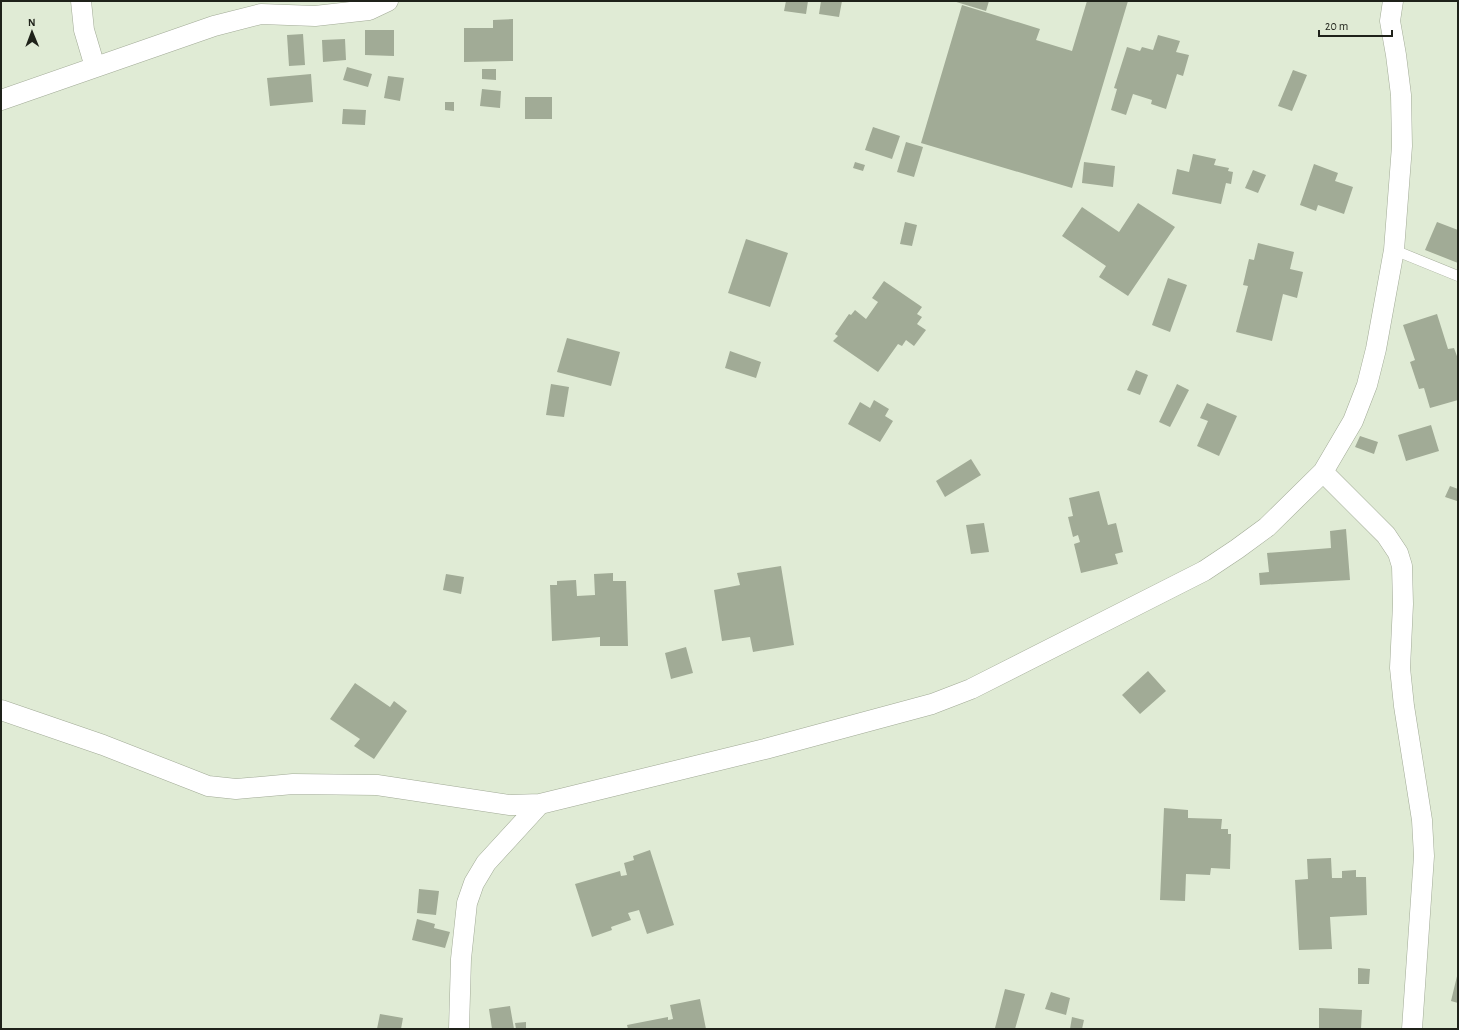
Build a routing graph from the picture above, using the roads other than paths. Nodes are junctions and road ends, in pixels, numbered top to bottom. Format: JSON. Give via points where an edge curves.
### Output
{"nodes":[{"id":1,"x":81,"y":1,"type":"edge"},
{"id":2,"x":388,"y":1,"type":"edge"},
{"id":3,"x":1393,"y":1,"type":"edge"},
{"id":4,"x":96,"y":67,"type":"junction"},
{"id":5,"x":1,"y":100,"type":"edge"},
{"id":6,"x":1394,"y":250,"type":"junction"},
{"id":7,"x":1458,"y":276,"type":"edge"},
{"id":8,"x":1323,"y":472,"type":"junction"},
{"id":9,"x":1,"y":710,"type":"edge"},
{"id":10,"x":540,"y":804,"type":"junction"},
{"id":11,"x":459,"y":1029,"type":"edge"},
{"id":12,"x":1412,"y":1029,"type":"edge"}],
"edges":[{"from":1,"to":4,"type":"street","via":[[84,30]]},
{"from":2,"to":4,"type":"street","via":[[369,10],[315,16],[262,14],[214,26]]},
{"from":3,"to":6,"type":"street","via":[[1390,21],[1401,95],[1402,146]]},
{"from":4,"to":5,"type":"street"},
{"from":6,"to":7,"type":"lane"},
{"from":6,"to":8,"type":"street","via":[[1367,385],[1353,421]]},
{"from":8,"to":10,"type":"street","via":[[1267,527],[1204,571],[971,689],[932,704],[772,747]]},
{"from":8,"to":12,"type":"street","via":[[1386,535],[1398,553],[1402,566],[1400,668],[1422,820],[1424,856]]},
{"from":9,"to":10,"type":"street","via":[[103,745],[208,786],[236,789],[293,784],[377,785],[510,805]]},
{"from":10,"to":11,"type":"street","via":[[486,863],[474,882],[467,903],[461,959]]}]}
